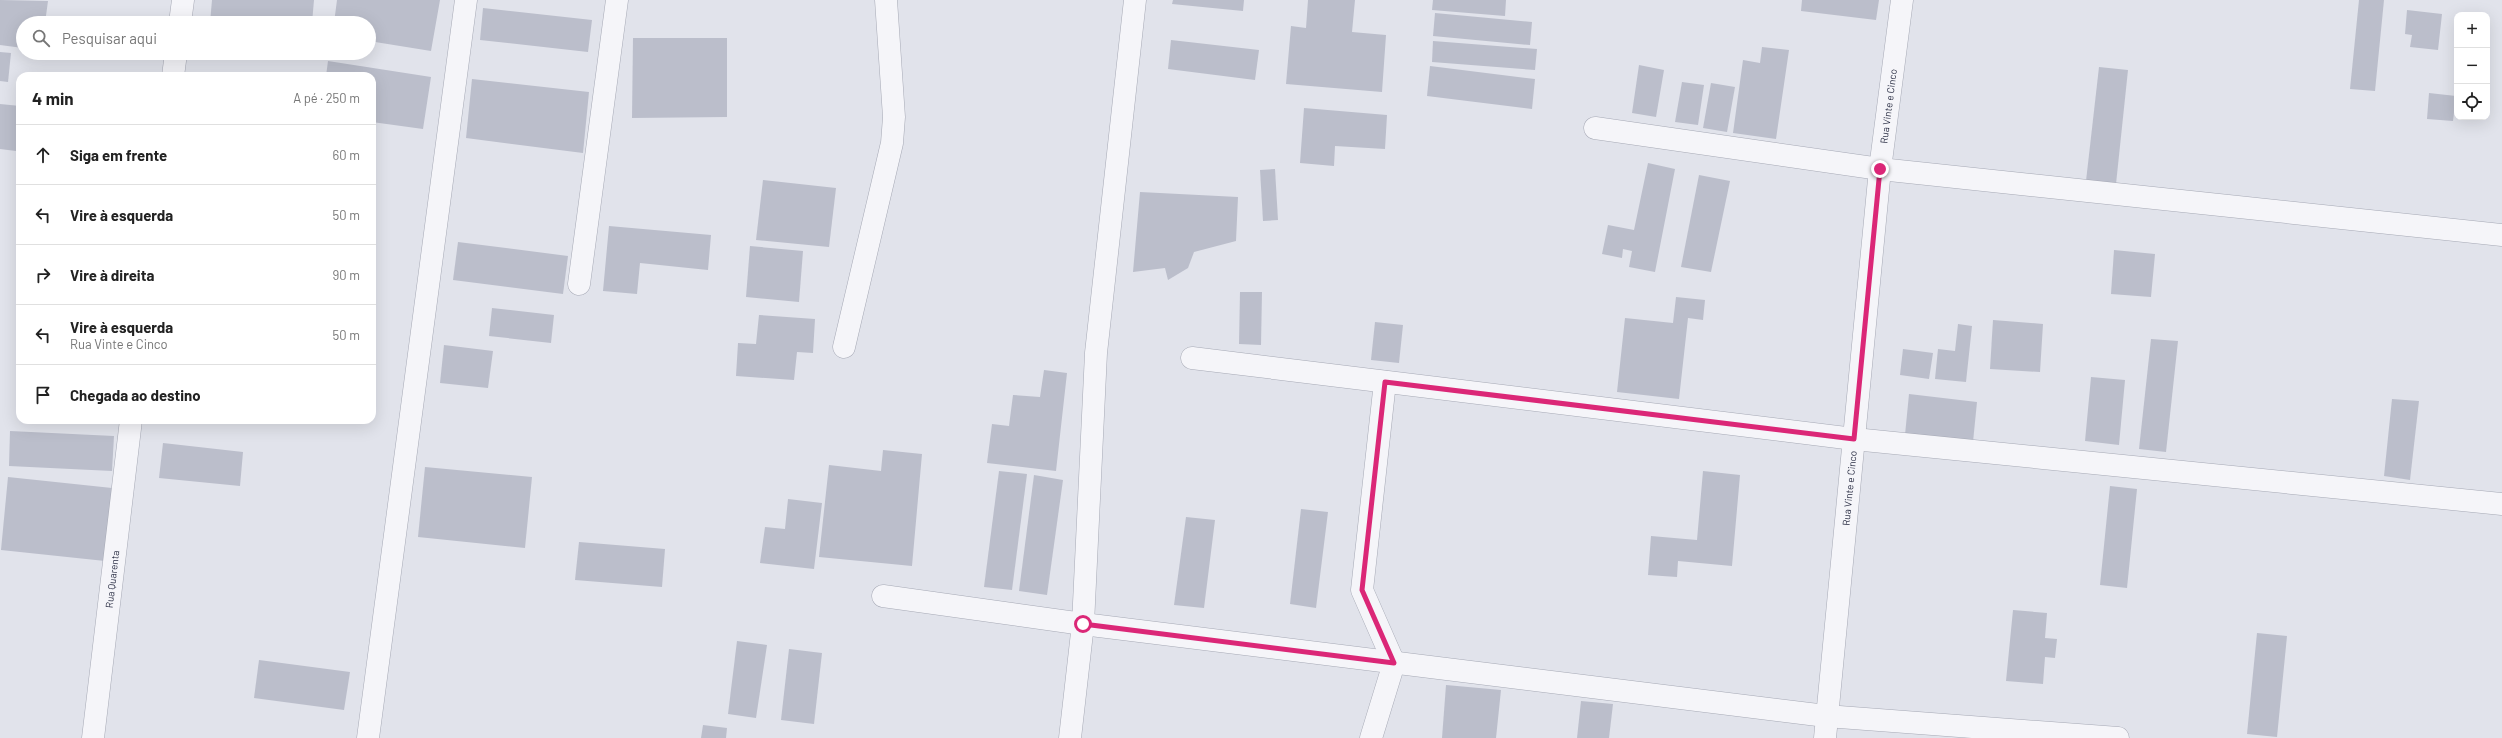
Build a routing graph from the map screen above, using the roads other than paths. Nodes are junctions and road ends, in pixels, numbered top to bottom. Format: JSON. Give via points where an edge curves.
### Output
{"nodes":[{"id":1,"x":183,"y":0,"type":"edge"},
{"id":2,"x":466,"y":0,"type":"edge"},
{"id":3,"x":886,"y":0,"type":"edge"},
{"id":4,"x":1135,"y":0,"type":"edge"},
{"id":5,"x":1902,"y":0,"type":"edge"},
{"id":6,"x":614,"y":3,"type":"edge"},
{"id":7,"x":181,"y":16,"type":"edge"},
{"id":8,"x":175,"y":60,"type":"edge"},
{"id":9,"x":174,"y":72,"type":"edge"},
{"id":10,"x":1595,"y":128,"type":"dead end"},
{"id":11,"x":1880,"y":169,"type":"junction"},
{"id":12,"x":2502,"y":235,"type":"edge"},
{"id":13,"x":579,"y":284,"type":"dead end"},
{"id":14,"x":844,"y":347,"type":"dead end"},
{"id":15,"x":1192,"y":358,"type":"dead end"},
{"id":16,"x":1385,"y":382,"type":"junction"},
{"id":17,"x":132,"y":424,"type":"edge"},
{"id":18,"x":1854,"y":439,"type":"junction"},
{"id":19,"x":2502,"y":504,"type":"edge"},
{"id":20,"x":883,"y":596,"type":"dead end"},
{"id":21,"x":1083,"y":624,"type":"junction"},
{"id":22,"x":1394,"y":663,"type":"junction"},
{"id":23,"x":1826,"y":716,"type":"junction"},
{"id":24,"x":93,"y":738,"type":"edge"},
{"id":25,"x":368,"y":738,"type":"edge"},
{"id":26,"x":1070,"y":738,"type":"edge"},
{"id":27,"x":1370,"y":738,"type":"edge"},
{"id":28,"x":1825,"y":738,"type":"edge"},
{"id":29,"x":2118,"y":738,"type":"edge"}],
"edges":[{"from":1,"to":7,"type":"street"},
{"from":2,"to":25,"type":"street"},
{"from":3,"to":14,"type":"street","via":[[894,117],[892,143]]},
{"from":4,"to":21,"type":"street","via":[[1096,353]]},
{"from":5,"to":11,"type":"street","name":"Rua Vinte e Cinco"},
{"from":6,"to":13,"type":"street"},
{"from":8,"to":9,"type":"street"},
{"from":10,"to":11,"type":"street"},
{"from":11,"to":12,"type":"street"},
{"from":11,"to":18,"type":"street","name":"Rua Vinte e Cinco"},
{"from":15,"to":16,"type":"street"},
{"from":16,"to":18,"type":"street"},
{"from":16,"to":22,"type":"street","via":[[1362,590]]},
{"from":17,"to":24,"type":"street","name":"Rua Quarenta"},
{"from":18,"to":19,"type":"street"},
{"from":18,"to":23,"type":"street","name":"Rua Vinte e Cinco"},
{"from":20,"to":21,"type":"street"},
{"from":21,"to":22,"type":"street"},
{"from":21,"to":26,"type":"street"},
{"from":22,"to":23,"type":"street"},
{"from":22,"to":27,"type":"street"},
{"from":23,"to":28,"type":"street","name":"Rua Vinte e Cinco"},
{"from":23,"to":29,"type":"street"}]}
